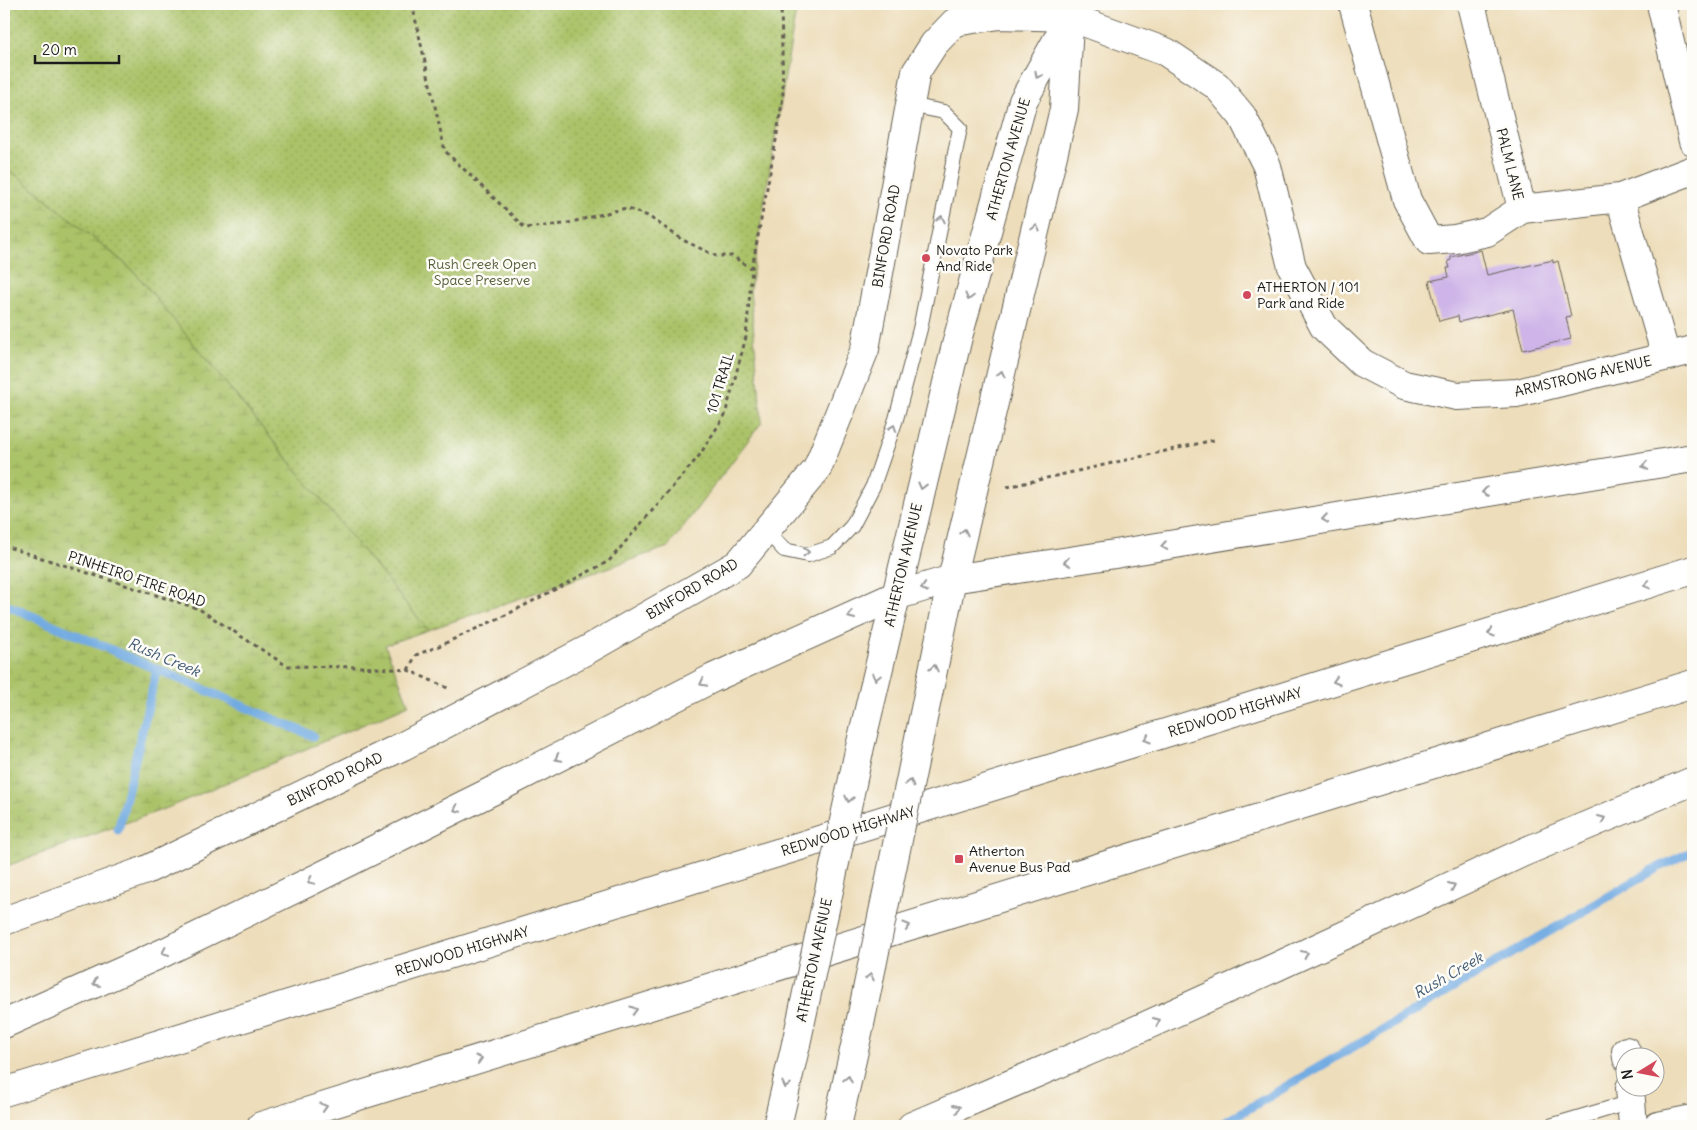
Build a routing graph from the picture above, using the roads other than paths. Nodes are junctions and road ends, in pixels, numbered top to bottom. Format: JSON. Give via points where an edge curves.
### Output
{"nodes":[{"id":1,"x":1353,"y":4,"type":"edge"},
{"id":2,"x":1471,"y":4,"type":"edge"},
{"id":3,"x":1661,"y":4,"type":"edge"},
{"id":4,"x":1071,"y":11,"type":"edge"},
{"id":5,"x":910,"y":105,"type":"junction"},
{"id":6,"x":1693,"y":141,"type":"edge"},
{"id":7,"x":1693,"y":170,"type":"edge"},
{"id":8,"x":1620,"y":198,"type":"junction"},
{"id":9,"x":1522,"y":209,"type":"junction"},
{"id":10,"x":1693,"y":350,"type":"edge"},
{"id":11,"x":1666,"y":356,"type":"junction"},
{"id":12,"x":1693,"y":458,"type":"edge"},
{"id":13,"x":766,"y":530,"type":"junction"},
{"id":14,"x":1693,"y":570,"type":"edge"},
{"id":15,"x":952,"y":579,"type":"junction"},
{"id":16,"x":895,"y":596,"type":"junction"},
{"id":17,"x":1693,"y":684,"type":"edge"},
{"id":18,"x":1693,"y":780,"type":"edge"},
{"id":19,"x":4,"y":921,"type":"edge"},
{"id":20,"x":4,"y":1024,"type":"edge"},
{"id":21,"x":4,"y":1092,"type":"edge"},
{"id":22,"x":1631,"y":1105,"type":"edge"},
{"id":23,"x":1693,"y":1119,"type":"edge"},
{"id":24,"x":261,"y":1126,"type":"edge"},
{"id":25,"x":777,"y":1126,"type":"edge"},
{"id":26,"x":837,"y":1126,"type":"edge"},
{"id":27,"x":912,"y":1126,"type":"edge"},
{"id":28,"x":1550,"y":1126,"type":"edge"},
{"id":29,"x":1658,"y":1126,"type":"edge"}],
"edges":[{"from":1,"to":9,"type":"main road","via":[[1407,200],[1429,241],[1486,232]]},
{"from":2,"to":9,"type":"main road","name":"PALM LANE"},
{"from":3,"to":6,"type":"main road"},
{"from":4,"to":5,"type":"main road","name":"BINFORD ROAD","via":[[999,15],[955,22],[934,44],[916,72]]},
{"from":4,"to":11,"type":"main road","name":"ARMSTRONG AVENUE","via":[[1166,52],[1218,86],[1242,116],[1267,166],[1292,267],[1324,327],[1362,363],[1404,385],[1457,396],[1517,393]]},
{"from":15,"to":4,"type":"main road","one_way":true,"via":[[1064,109]]},
{"from":4,"to":16,"type":"main road","name":"ATHERTON AVENUE","one_way":true,"via":[[1023,101],[958,337]]},
{"from":5,"to":13,"type":"main road","name":"BINFORD ROAD","via":[[865,349],[817,469]]},
{"from":13,"to":5,"type":"lane","one_way":true,"via":[[784,550],[808,555],[832,547],[852,526],[873,486],[896,419],[920,329],[960,128],[944,112]]},
{"from":7,"to":8,"type":"main road","name":"PALM LANE"},
{"from":8,"to":9,"type":"main road","name":"PALM LANE"},
{"from":8,"to":11,"type":"main road"},
{"from":10,"to":11,"type":"main road","name":"ARMSTRONG AVENUE"},
{"from":12,"to":15,"type":"main road","one_way":true},
{"from":13,"to":19,"type":"main road","name":"BINFORD ROAD","via":[[738,564],[587,650],[403,746],[146,870]]},
{"from":14,"to":21,"type":"main road","name":"REDWOOD HIGHWAY","one_way":true},
{"from":15,"to":16,"type":"main road","one_way":true},
{"from":26,"to":15,"type":"main road","one_way":true,"bridge":true},
{"from":16,"to":20,"type":"main road","one_way":true,"via":[[713,678],[309,882],[165,952]]},
{"from":16,"to":25,"type":"main road","name":"ATHERTON AVENUE","one_way":true,"bridge":true},
{"from":24,"to":17,"type":"main road","one_way":true},
{"from":27,"to":18,"type":"main road","one_way":true,"via":[[1129,1033],[1524,852]]},
{"from":22,"to":28,"type":"lane"},
{"from":23,"to":29,"type":"main road"}]}
